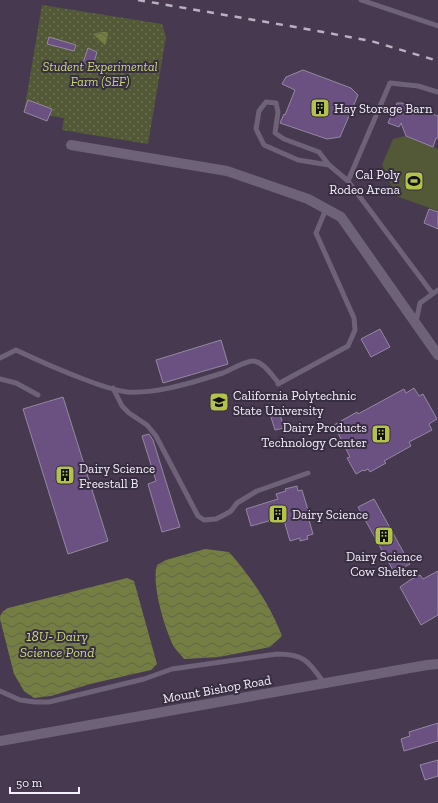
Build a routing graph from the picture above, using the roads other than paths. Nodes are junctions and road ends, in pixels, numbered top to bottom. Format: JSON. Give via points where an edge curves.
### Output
{"nodes":[{"id":1,"x":361,"y":0,"type":"edge"},
{"id":2,"x":438,"y":26,"type":"edge"},
{"id":3,"x":438,"y":92,"type":"edge"},
{"id":4,"x":71,"y":145,"type":"dead end"},
{"id":5,"x":329,"y":164,"type":"junction"},
{"id":6,"x":348,"y":181,"type":"junction"},
{"id":7,"x":326,"y":209,"type":"junction"},
{"id":8,"x":438,"y":290,"type":"edge"},
{"id":9,"x":432,"y":293,"type":"junction"},
{"id":10,"x":416,"y":323,"type":"junction"},
{"id":11,"x":438,"y":355,"type":"edge"},
{"id":12,"x":0,"y":358,"type":"edge"},
{"id":13,"x":0,"y":378,"type":"edge"},
{"id":14,"x":113,"y":388,"type":"junction"},
{"id":15,"x":38,"y":395,"type":"dead end"},
{"id":16,"x":308,"y":473,"type":"dead end"},
{"id":17,"x":438,"y":664,"type":"edge"},
{"id":18,"x":324,"y":683,"type":"junction"},
{"id":19,"x":0,"y":691,"type":"edge"},
{"id":20,"x":0,"y":741,"type":"edge"}],
"edges":[{"from":1,"to":2,"type":"lane"},
{"from":3,"to":6,"type":"lane","via":[[418,86],[390,83]]},
{"from":4,"to":7,"type":"street","via":[[227,171],[308,199]]},
{"from":5,"to":5,"type":"lane","via":[[298,160],[264,144],[256,129],[259,111],[266,102],[276,103],[278,112],[275,133],[284,139],[320,152]]},
{"from":5,"to":6,"type":"lane"},
{"from":6,"to":9,"type":"lane"},
{"from":7,"to":10,"type":"street","via":[[341,217]]},
{"from":7,"to":14,"type":"lane","via":[[316,232],[354,318],[356,330],[348,346],[277,382],[262,365],[250,362],[172,388],[127,392]]},
{"from":8,"to":9,"type":"lane"},
{"from":9,"to":10,"type":"lane","via":[[420,303]]},
{"from":10,"to":11,"type":"street"},
{"from":12,"to":14,"type":"lane","via":[[16,350],[54,368]]},
{"from":13,"to":15,"type":"lane"},
{"from":14,"to":16,"type":"lane","via":[[122,406],[147,425],[156,436],[198,516],[204,520],[216,519],[226,514],[237,503],[257,491]]},
{"from":17,"to":18,"type":"street","name":"Mount Bishop Road"},
{"from":18,"to":19,"type":"lane","via":[[305,659],[289,654],[277,654],[172,669],[49,702],[20,700]]},
{"from":18,"to":20,"type":"street","name":"Mount Bishop Road"}]}
